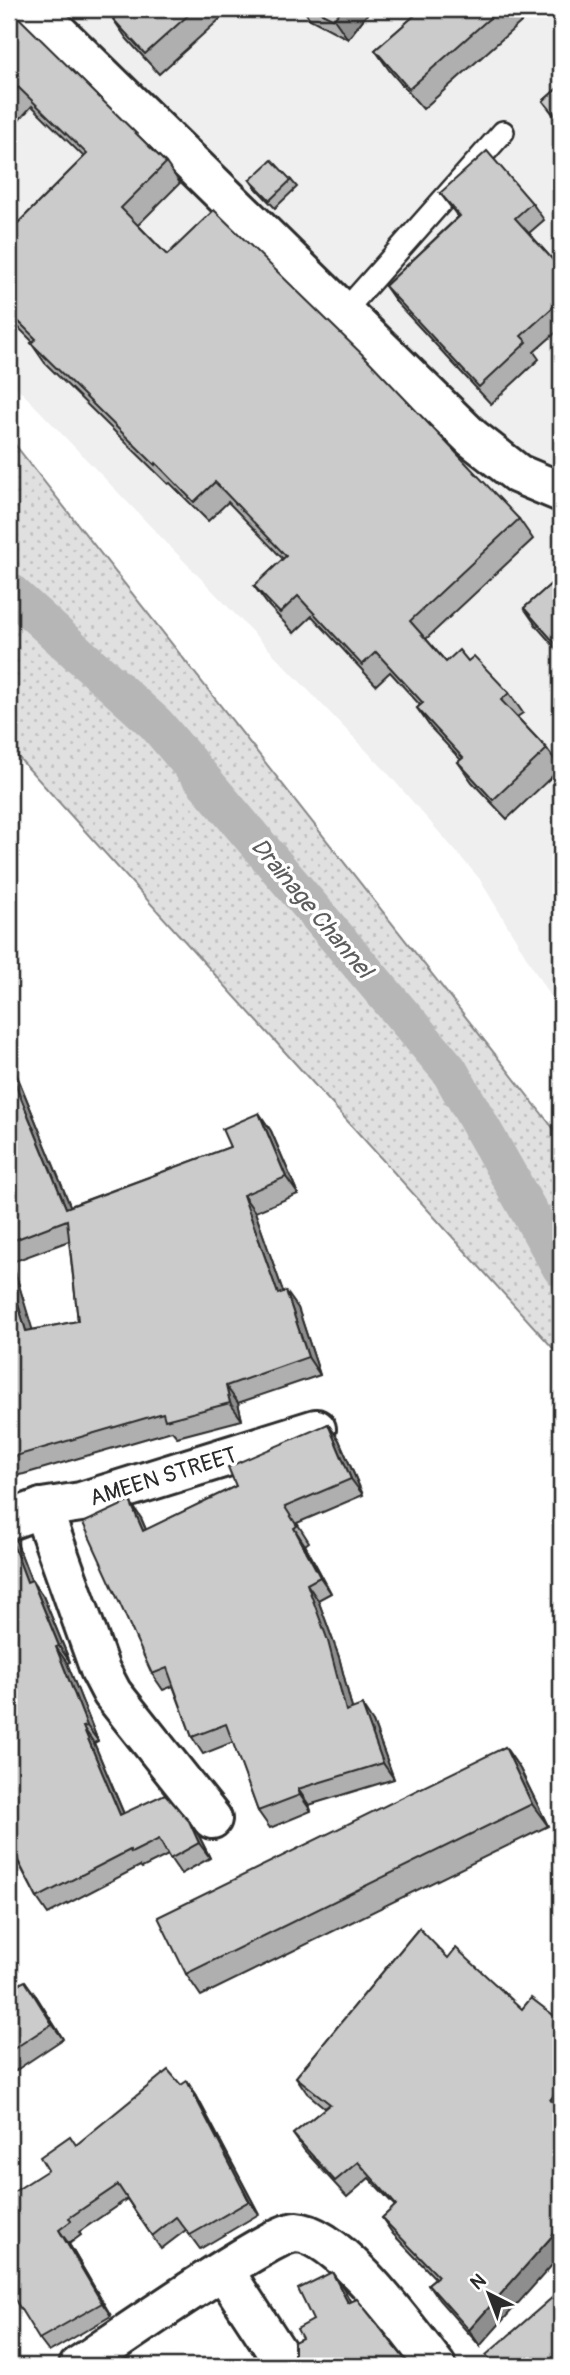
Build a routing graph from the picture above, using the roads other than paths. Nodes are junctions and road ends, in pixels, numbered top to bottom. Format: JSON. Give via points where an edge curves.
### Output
{"nodes":[{"id":1,"x":34,"y":9,"type":"edge"},
{"id":2,"x":503,"y":132,"type":"dead end"},
{"id":3,"x":342,"y":314,"type":"junction"},
{"id":4,"x":561,"y":492,"type":"edge"},
{"id":5,"x":316,"y":1429,"type":"edge"},
{"id":6,"x":26,"y":1514,"type":"edge"},
{"id":7,"x":212,"y":1819,"type":"dead end"},
{"id":8,"x":224,"y":2271,"type":"junction"},
{"id":9,"x":79,"y":2366,"type":"edge"},
{"id":10,"x":286,"y":2366,"type":"edge"},
{"id":11,"x":436,"y":2366,"type":"edge"}],
"edges":[{"from":1,"to":3,"type":"street"},
{"from":2,"to":3,"type":"lane"},
{"from":3,"to":4,"type":"street","via":[[472,438],[518,474]]},
{"from":5,"to":6,"type":"street","name":"AMEEN STREET","via":[[81,1502]]},
{"from":6,"to":7,"type":"street","via":[[112,1693]]},
{"from":8,"to":9,"type":"street"},
{"from":8,"to":10,"type":"street"},
{"from":8,"to":11,"type":"street","via":[[282,2235],[296,2232],[312,2237],[356,2268]]}]}
